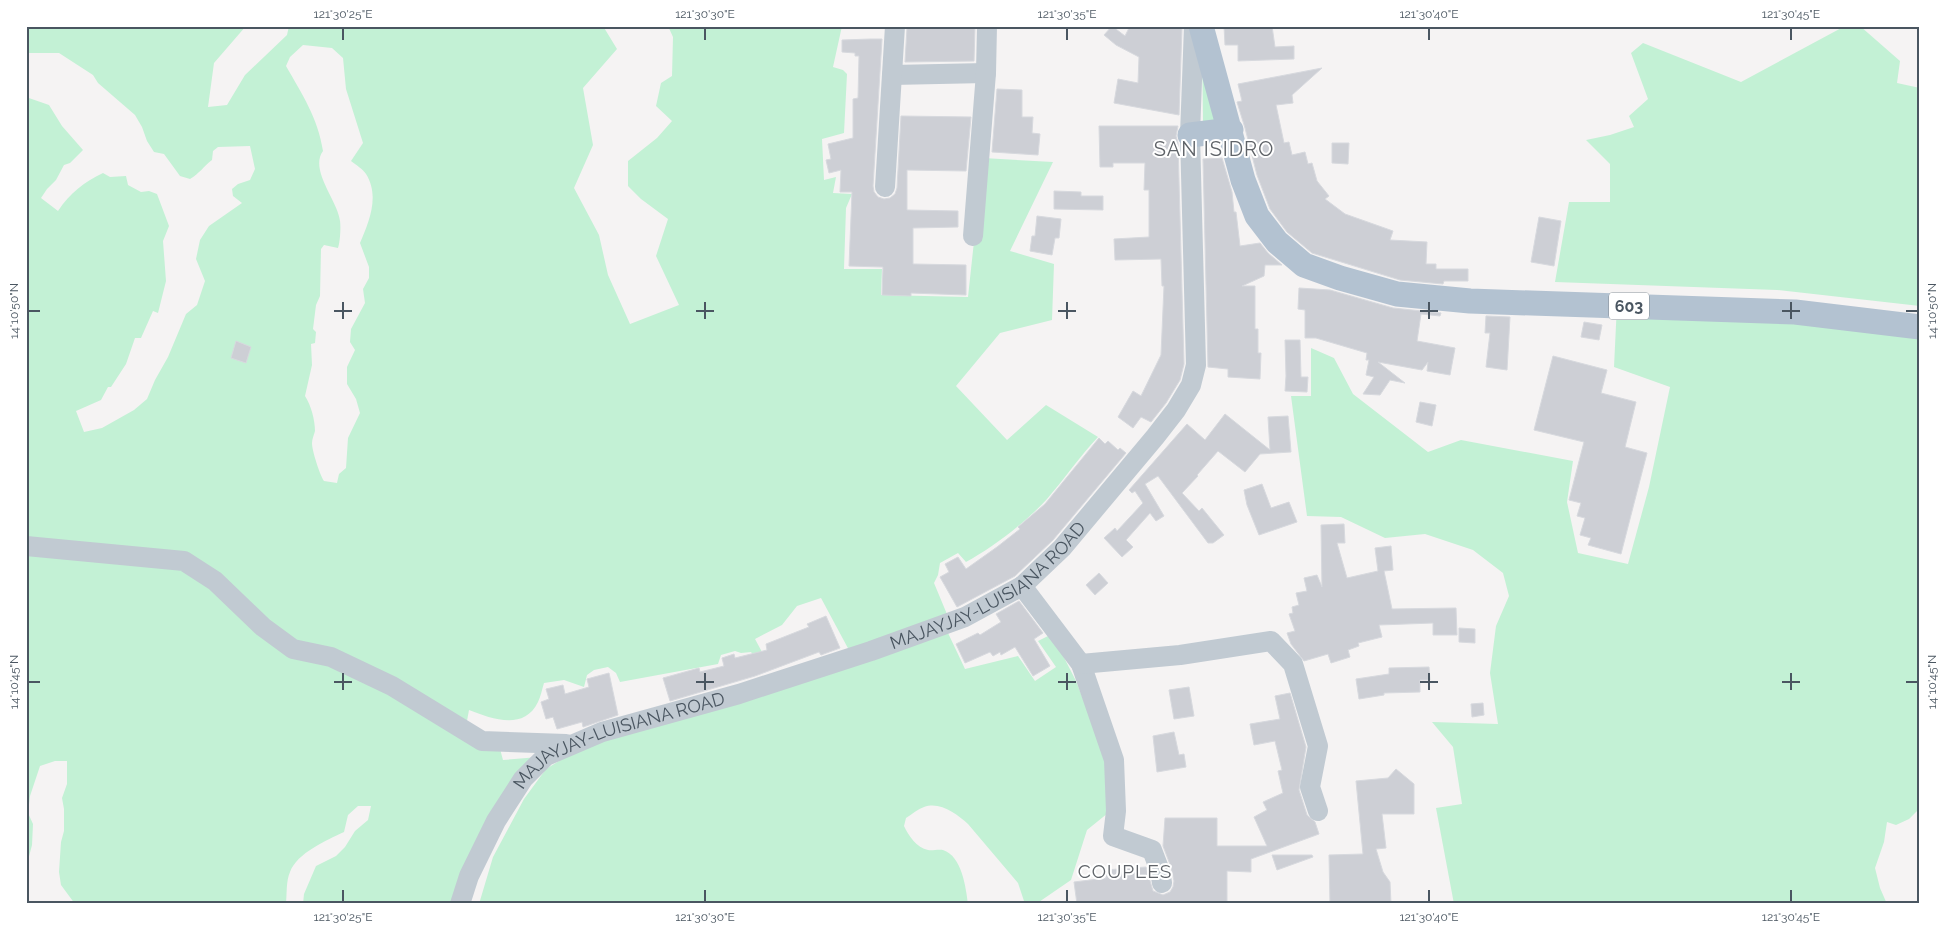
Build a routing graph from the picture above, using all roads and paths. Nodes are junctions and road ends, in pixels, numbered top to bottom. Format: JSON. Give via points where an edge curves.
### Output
{"nodes":[{"id":1,"x":895,"y":26,"type":"edge"},
{"id":2,"x":987,"y":26,"type":"edge"},
{"id":3,"x":1194,"y":26,"type":"edge"},
{"id":4,"x":1202,"y":26,"type":"edge"},
{"id":5,"x":986,"y":73,"type":"junction"},
{"id":6,"x":892,"y":75,"type":"junction"},
{"id":7,"x":1231,"y":130,"type":"junction"},
{"id":8,"x":1190,"y":135,"type":"junction"},
{"id":9,"x":885,"y":186,"type":"dead end"},
{"id":10,"x":973,"y":236,"type":"dead end"},
{"id":11,"x":1920,"y":327,"type":"edge"},
{"id":12,"x":26,"y":546,"type":"edge"},
{"id":13,"x":1022,"y":586,"type":"junction"},
{"id":14,"x":1081,"y":664,"type":"junction"},
{"id":15,"x":573,"y":744,"type":"junction"},
{"id":16,"x":1318,"y":811,"type":"dead end"},
{"id":17,"x":1162,"y":883,"type":"dead end"},
{"id":18,"x":460,"y":904,"type":"edge"}],
"edges":[{"from":1,"to":6,"type":"street"},
{"from":2,"to":5,"type":"street"},
{"from":3,"to":8,"type":"street","name":"MAJAYJAY-LUISIANA ROAD"},
{"from":4,"to":7,"type":"main road","number":"603"},
{"from":5,"to":6,"type":"street"},
{"from":5,"to":10,"type":"street"},
{"from":6,"to":9,"type":"street"},
{"from":7,"to":8,"type":"main road"},
{"from":7,"to":11,"type":"main road","number":"603","via":[[1243,180],[1257,216],[1277,242],[1304,265],[1340,278],[1397,294],[1470,301],[1795,312]]},
{"from":8,"to":13,"type":"street","name":"MAJAYJAY-LUISIANA ROAD","via":[[1196,365],[1191,385],[1136,462],[1062,548]]},
{"from":12,"to":15,"type":"street","via":[[184,560],[215,581],[263,627],[293,649],[331,657],[383,682],[482,741]]},
{"from":13,"to":14,"type":"street"},
{"from":13,"to":15,"type":"street","name":"MAJAYJAY-LUISIANA ROAD","via":[[965,617],[871,651],[739,694],[602,732]]},
{"from":14,"to":16,"type":"street","via":[[1180,655],[1271,641],[1293,664],[1318,746],[1310,787]]},
{"from":14,"to":17,"type":"street","via":[[1114,760],[1116,811],[1113,836],[1152,850]]},
{"from":15,"to":18,"type":"street","name":"MAJAYJAY-LUISIANA ROAD","via":[[546,756],[524,779],[492,829],[469,876]]}]}
